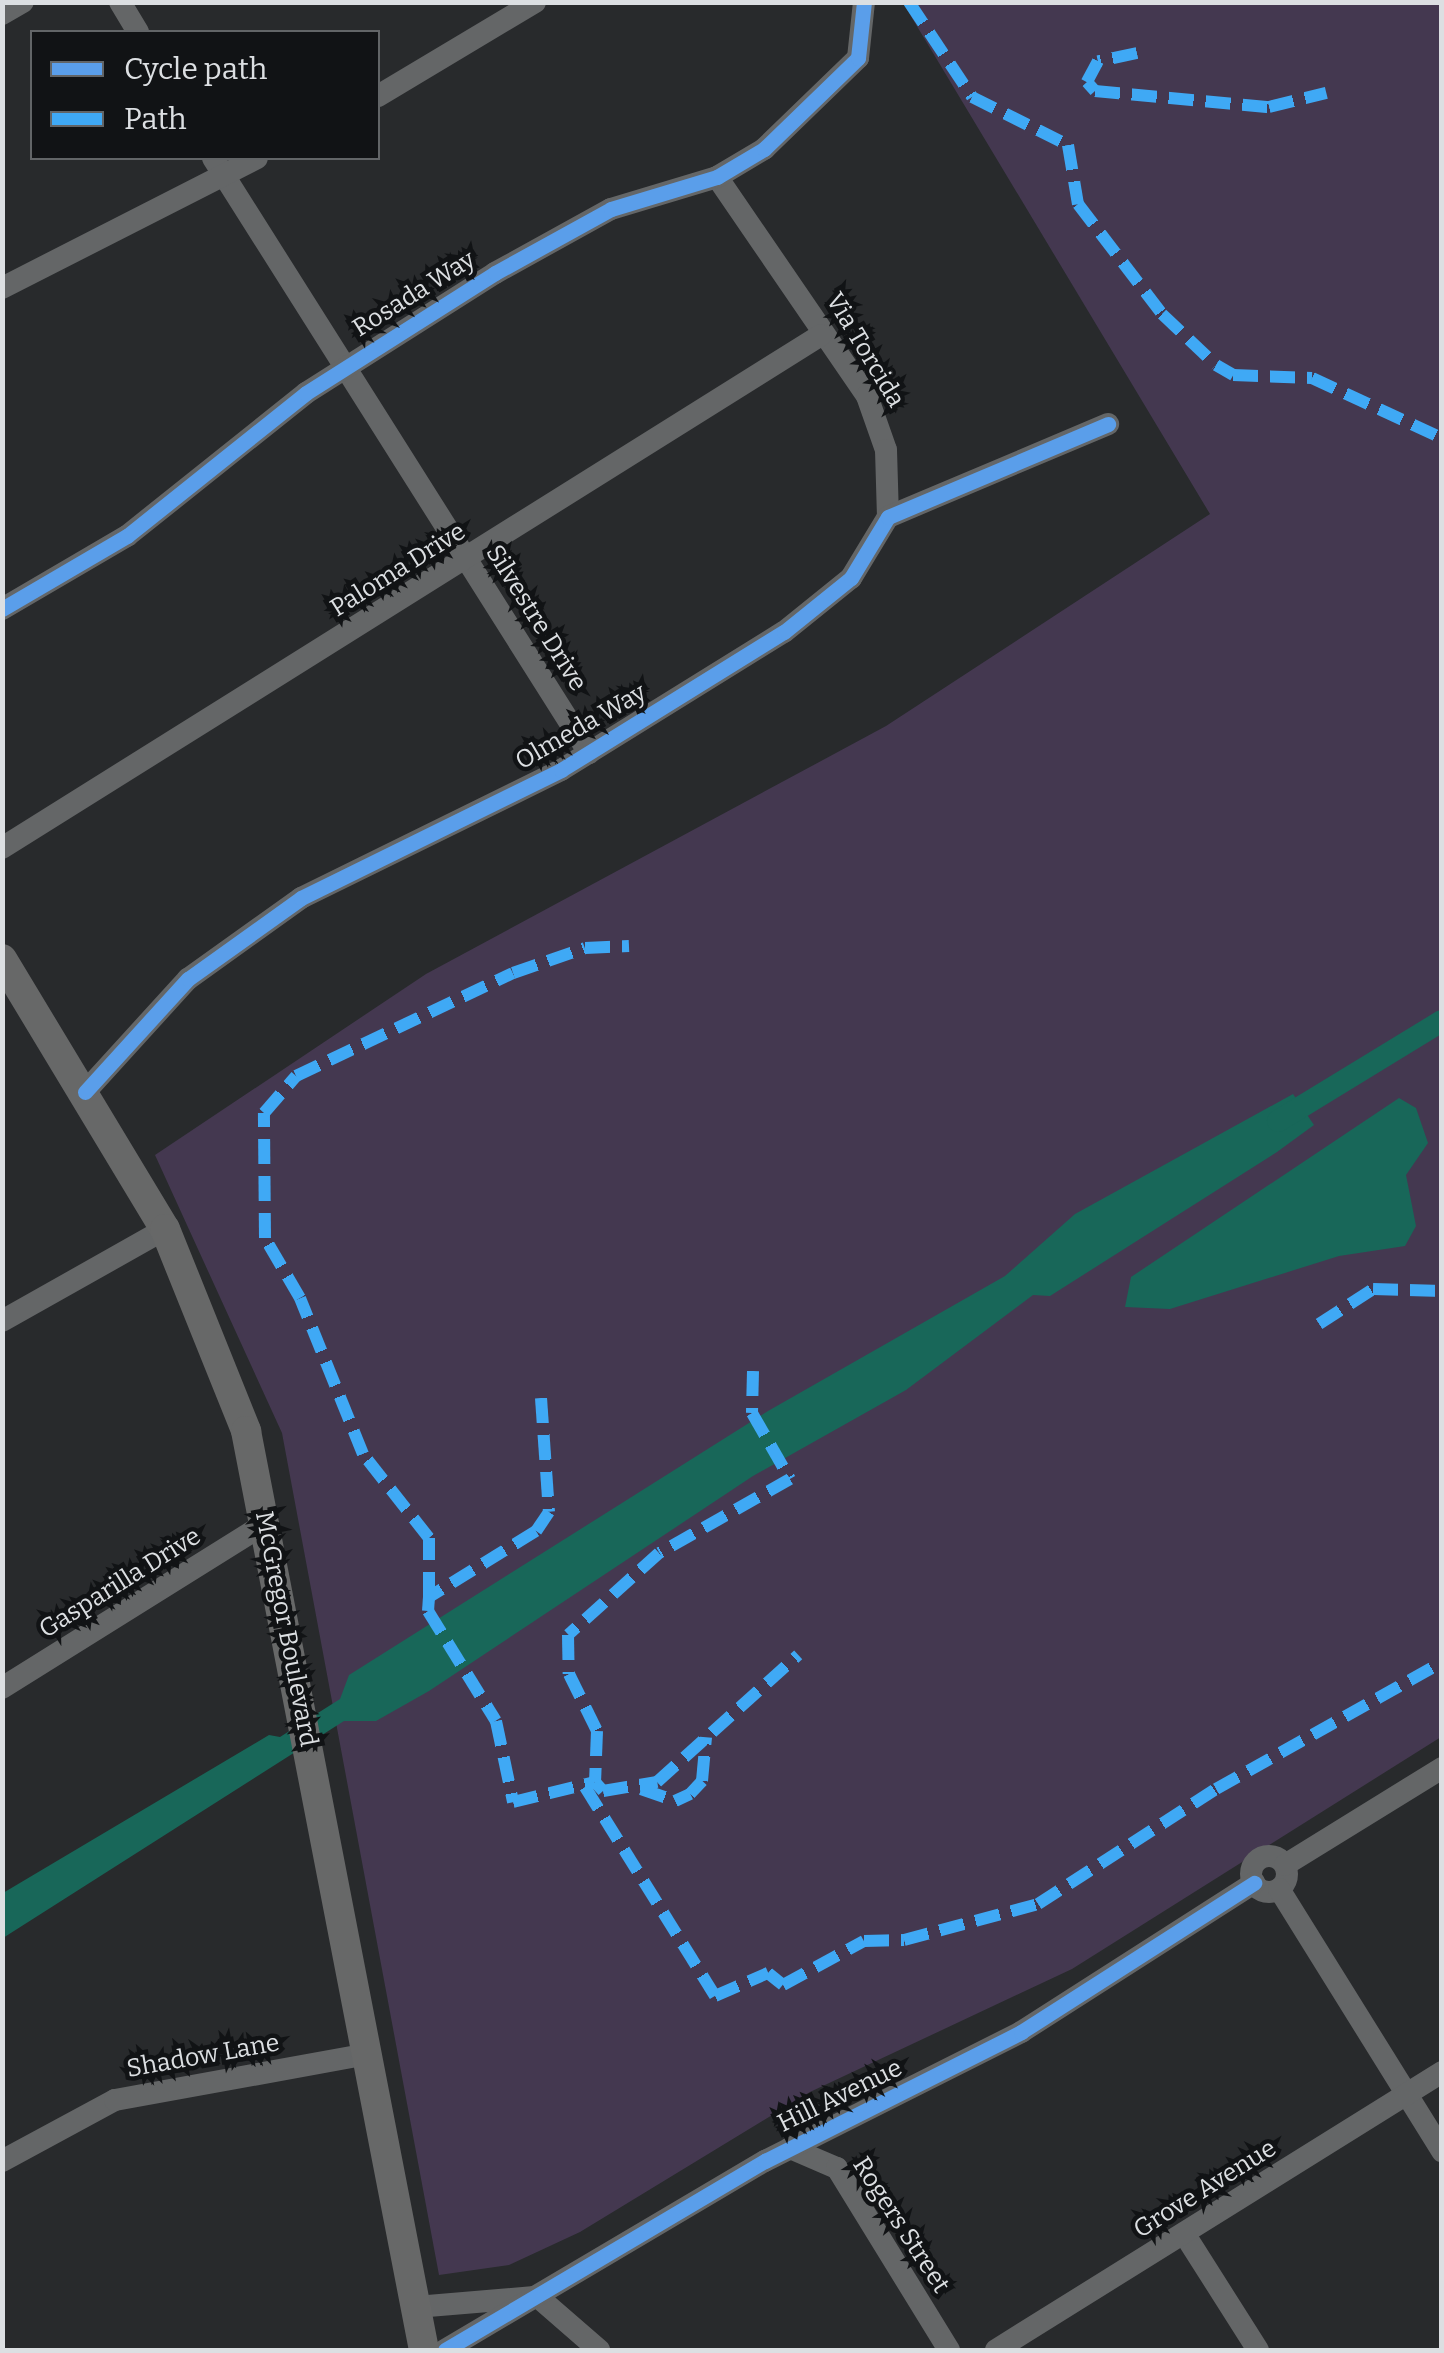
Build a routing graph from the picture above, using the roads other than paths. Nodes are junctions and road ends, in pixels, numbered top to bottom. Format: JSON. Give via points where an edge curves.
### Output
{"nodes":[{"id":1,"x":23,"y":2,"type":"edge"},
{"id":2,"x":120,"y":2,"type":"edge"},
{"id":3,"x":535,"y":2,"type":"edge"},
{"id":4,"x":864,"y":2,"type":"edge"},
{"id":5,"x":2,"y":14,"type":"edge"},
{"id":6,"x":137,"y":30,"type":"edge"},
{"id":7,"x":380,"y":95,"type":"edge"},
{"id":8,"x":247,"y":160,"type":"edge"},
{"id":9,"x":218,"y":166,"type":"edge"},
{"id":10,"x":718,"y":177,"type":"junction"},
{"id":11,"x":2,"y":288,"type":"edge"},
{"id":12,"x":820,"y":335,"type":"junction"},
{"id":13,"x":346,"y":366,"type":"junction"},
{"id":14,"x":1108,"y":424,"type":"dead end"},
{"id":15,"x":888,"y":517,"type":"junction"},
{"id":16,"x":467,"y":560,"type":"junction"},
{"id":17,"x":2,"y":609,"type":"edge"},
{"id":18,"x":589,"y":753,"type":"junction"},
{"id":19,"x":2,"y":848,"type":"edge"},
{"id":20,"x":2,"y":960,"type":"edge"},
{"id":21,"x":85,"y":1092,"type":"junction"},
{"id":22,"x":165,"y":1229,"type":"junction"},
{"id":23,"x":2,"y":1321,"type":"edge"},
{"id":24,"x":266,"y":1524,"type":"junction"},
{"id":25,"x":2,"y":1688,"type":"edge"},
{"id":26,"x":1442,"y":1768,"type":"edge"},
{"id":27,"x":1285,"y":1864,"type":"junction"},
{"id":28,"x":1254,"y":1883,"type":"junction"},
{"id":29,"x":1278,"y":1889,"type":"junction"},
{"id":30,"x":368,"y":2054,"type":"junction"},
{"id":31,"x":1442,"y":2072,"type":"edge"},
{"id":32,"x":1406,"y":2094,"type":"junction"},
{"id":33,"x":790,"y":2148,"type":"junction"},
{"id":34,"x":1442,"y":2151,"type":"edge"},
{"id":35,"x":2,"y":2161,"type":"edge"},
{"id":36,"x":1185,"y":2235,"type":"junction"},
{"id":37,"x":538,"y":2296,"type":"junction"},
{"id":38,"x":416,"y":2306,"type":"junction"},
{"id":39,"x":424,"y":2350,"type":"edge"},
{"id":40,"x":444,"y":2350,"type":"edge"},
{"id":41,"x":599,"y":2350,"type":"edge"},
{"id":42,"x":949,"y":2350,"type":"edge"},
{"id":43,"x":996,"y":2350,"type":"edge"},
{"id":44,"x":1258,"y":2350,"type":"edge"}],
"edges":[{"from":1,"to":5,"type":"street"},
{"from":2,"to":6,"type":"street"},
{"from":3,"to":7,"type":"street"},
{"from":4,"to":10,"type":"street","name":"Rosada Way","via":[[860,50],[820,103]]},
{"from":8,"to":9,"type":"street"},
{"from":9,"to":11,"type":"street"},
{"from":9,"to":13,"type":"street","name":"Silvestre Drive"},
{"from":10,"to":12,"type":"street","name":"Via Torcida","via":[[782,262]]},
{"from":10,"to":13,"type":"street","name":"Rosada Way","via":[[576,226]]},
{"from":12,"to":15,"type":"street","name":"Via Torcida","via":[[880,422]]},
{"from":12,"to":16,"type":"street","name":"Paloma Drive"},
{"from":13,"to":16,"type":"street","name":"Silvestre Drive"},
{"from":13,"to":17,"type":"street","name":"Rosada Way","via":[[127,536]]},
{"from":14,"to":15,"type":"street"},
{"from":15,"to":18,"type":"street","name":"Olmeda Way","via":[[852,578],[820,608]]},
{"from":16,"to":18,"type":"street","name":"Silvestre Drive"},
{"from":16,"to":19,"type":"street","name":"Paloma Drive"},
{"from":18,"to":21,"type":"street","name":"Olmeda Way","via":[[397,846],[229,946]]},
{"from":20,"to":21,"type":"main road","name":"McGregor Boulevard"},
{"from":21,"to":22,"type":"main road","name":"McGregor Boulevard"},
{"from":22,"to":23,"type":"street"},
{"from":22,"to":24,"type":"main road","name":"McGregor Boulevard","via":[[227,1371]]},
{"from":24,"to":25,"type":"street","name":"Gasparilla Drive"},
{"from":24,"to":30,"type":"main road","name":"McGregor Boulevard"},
{"from":26,"to":27,"type":"street"},
{"from":27,"to":28,"type":"street","name":"Hill Avenue","via":[[1260,1858]]},
{"from":27,"to":29,"type":"street"},
{"from":28,"to":29,"type":"street"},
{"from":28,"to":33,"type":"street","name":"Hill Avenue","via":[[1021,2032]]},
{"from":29,"to":32,"type":"street"},
{"from":30,"to":35,"type":"street","name":"Shadow Lane","via":[[115,2100]]},
{"from":30,"to":38,"type":"main road","name":"McGregor Boulevard"},
{"from":31,"to":32,"type":"street","name":"Grove Avenue"},
{"from":32,"to":34,"type":"street"},
{"from":32,"to":36,"type":"street","name":"Grove Avenue"},
{"from":33,"to":37,"type":"street","name":"Hill Avenue"},
{"from":33,"to":42,"type":"street","name":"Rogers Street","via":[[837,2168]]},
{"from":36,"to":43,"type":"street","name":"Grove Avenue"},
{"from":36,"to":44,"type":"street"},
{"from":37,"to":38,"type":"street","name":"Hill Avenue"},
{"from":37,"to":40,"type":"street","name":"Hill Avenue"},
{"from":37,"to":41,"type":"street"},
{"from":38,"to":39,"type":"main road","name":"McGregor Boulevard"}]}
